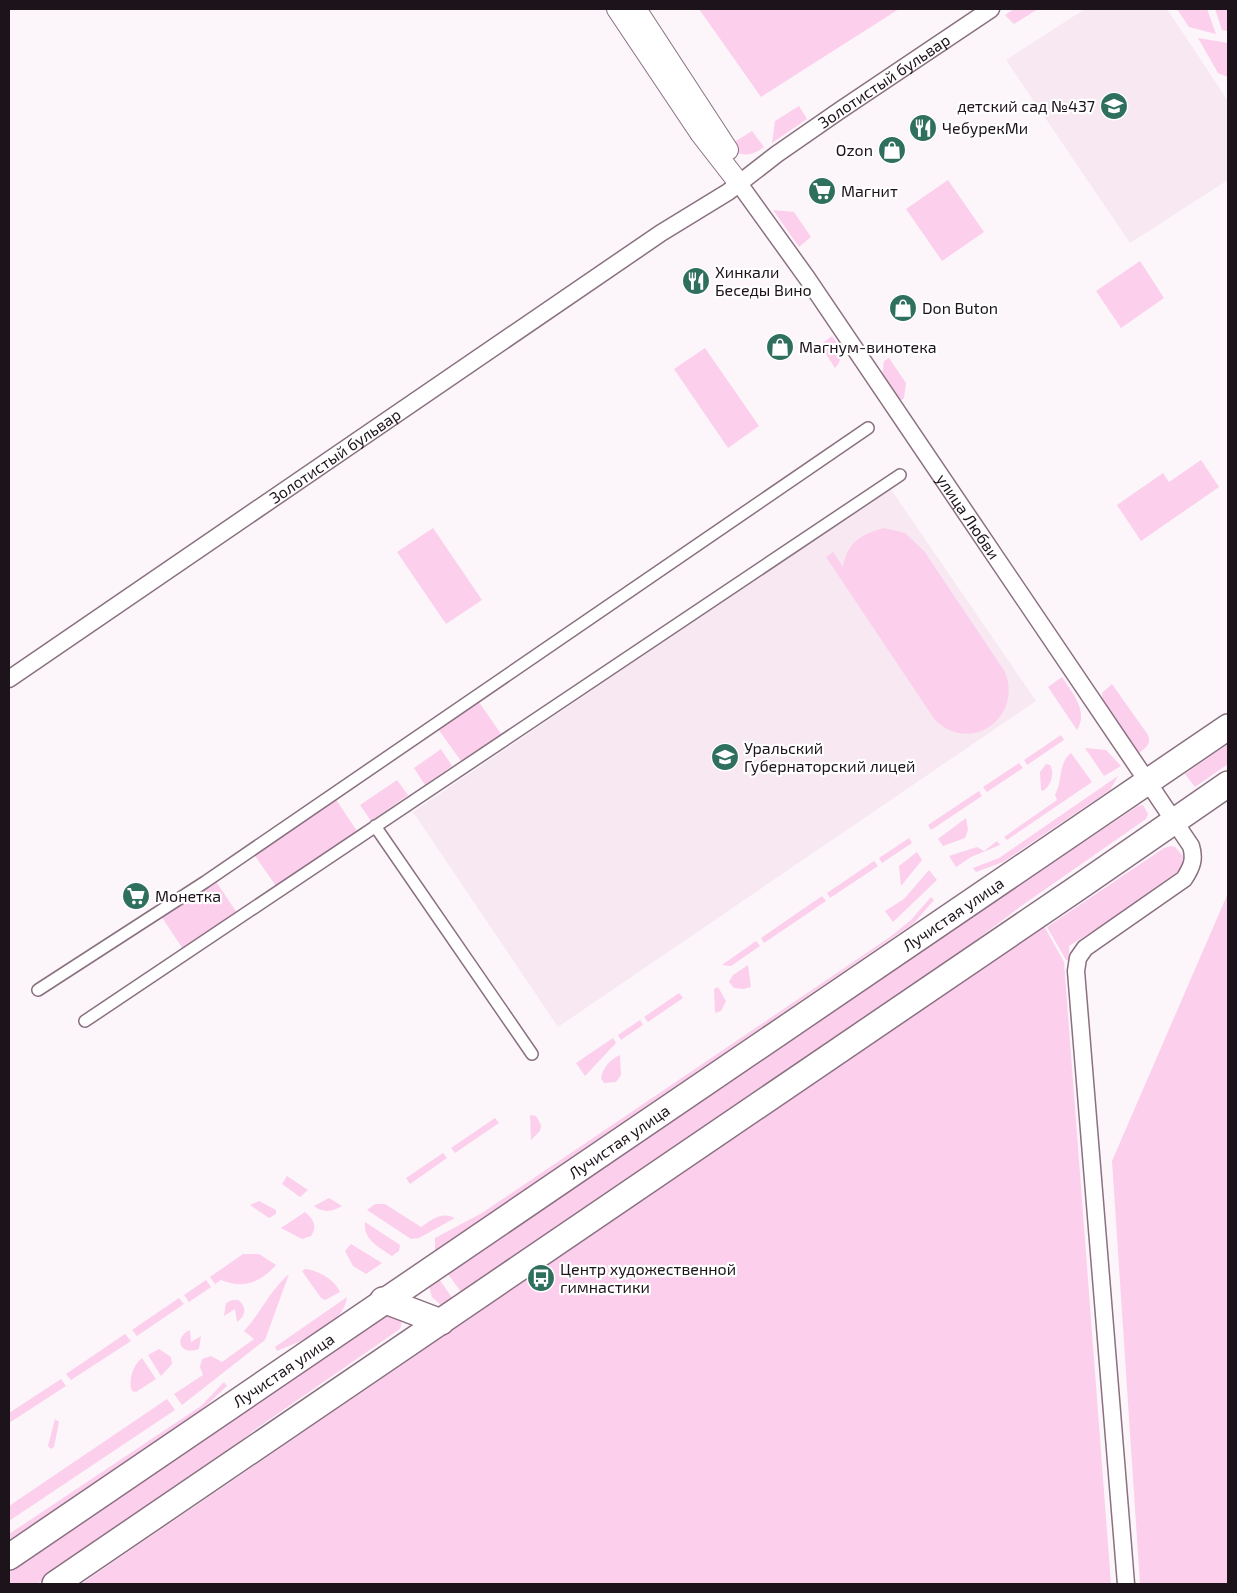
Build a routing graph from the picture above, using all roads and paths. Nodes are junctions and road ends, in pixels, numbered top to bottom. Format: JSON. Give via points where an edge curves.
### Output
{"nodes":[{"id":1,"x":617,"y":9,"type":"edge"},
{"id":2,"x":636,"y":9,"type":"edge"},
{"id":3,"x":991,"y":9,"type":"edge"},
{"id":4,"x":741,"y":179,"type":"junction"},
{"id":5,"x":868,"y":428,"type":"dead end"},
{"id":6,"x":900,"y":475,"type":"dead end"},
{"id":7,"x":9,"y":679,"type":"edge"},
{"id":8,"x":1228,"y":727,"type":"edge"},
{"id":9,"x":1148,"y":783,"type":"junction"},
{"id":10,"x":1228,"y":784,"type":"edge"},
{"id":11,"x":1173,"y":820,"type":"junction"},
{"id":12,"x":376,"y":826,"type":"junction"},
{"id":13,"x":38,"y":990,"type":"dead end"},
{"id":14,"x":85,"y":1021,"type":"dead end"},
{"id":15,"x":532,"y":1054,"type":"dead end"},
{"id":16,"x":412,"y":1282,"type":"junction"},
{"id":17,"x":383,"y":1300,"type":"junction"},
{"id":18,"x":442,"y":1322,"type":"junction"},
{"id":19,"x":9,"y":1557,"type":"edge"},
{"id":20,"x":56,"y":1584,"type":"edge"},
{"id":21,"x":1126,"y":1584,"type":"edge"}],
"edges":[{"from":1,"to":4,"type":"street","via":[[700,133]]},
{"from":2,"to":4,"type":"street"},
{"from":3,"to":4,"type":"street","name":"Золотистый бульвар"},
{"from":4,"to":7,"type":"street","name":"Золотистый бульвар"},
{"from":4,"to":9,"type":"street","name":"улица Любви"},
{"from":5,"to":13,"type":"street","via":[[205,882]]},
{"from":6,"to":12,"type":"street"},
{"from":8,"to":9,"type":"main road","name":"Лучистая улица"},
{"from":9,"to":11,"type":"street","name":"улица Любви"},
{"from":9,"to":16,"type":"main road","name":"Лучистая улица"},
{"from":10,"to":11,"type":"main road"},
{"from":11,"to":18,"type":"main road"},
{"from":11,"to":21,"type":"street","name":"улица Любви","via":[[1190,846],[1193,863],[1189,871],[1184,878],[1085,948],[1078,958],[1076,971]]},
{"from":12,"to":14,"type":"street"},
{"from":12,"to":15,"type":"street"},
{"from":16,"to":17,"type":"main road","name":"Лучистая улица"},
{"from":16,"to":18,"type":"main road"},
{"from":17,"to":18,"type":"main road"},
{"from":17,"to":19,"type":"main road","name":"Лучистая улица"},
{"from":18,"to":20,"type":"main road"}]}
